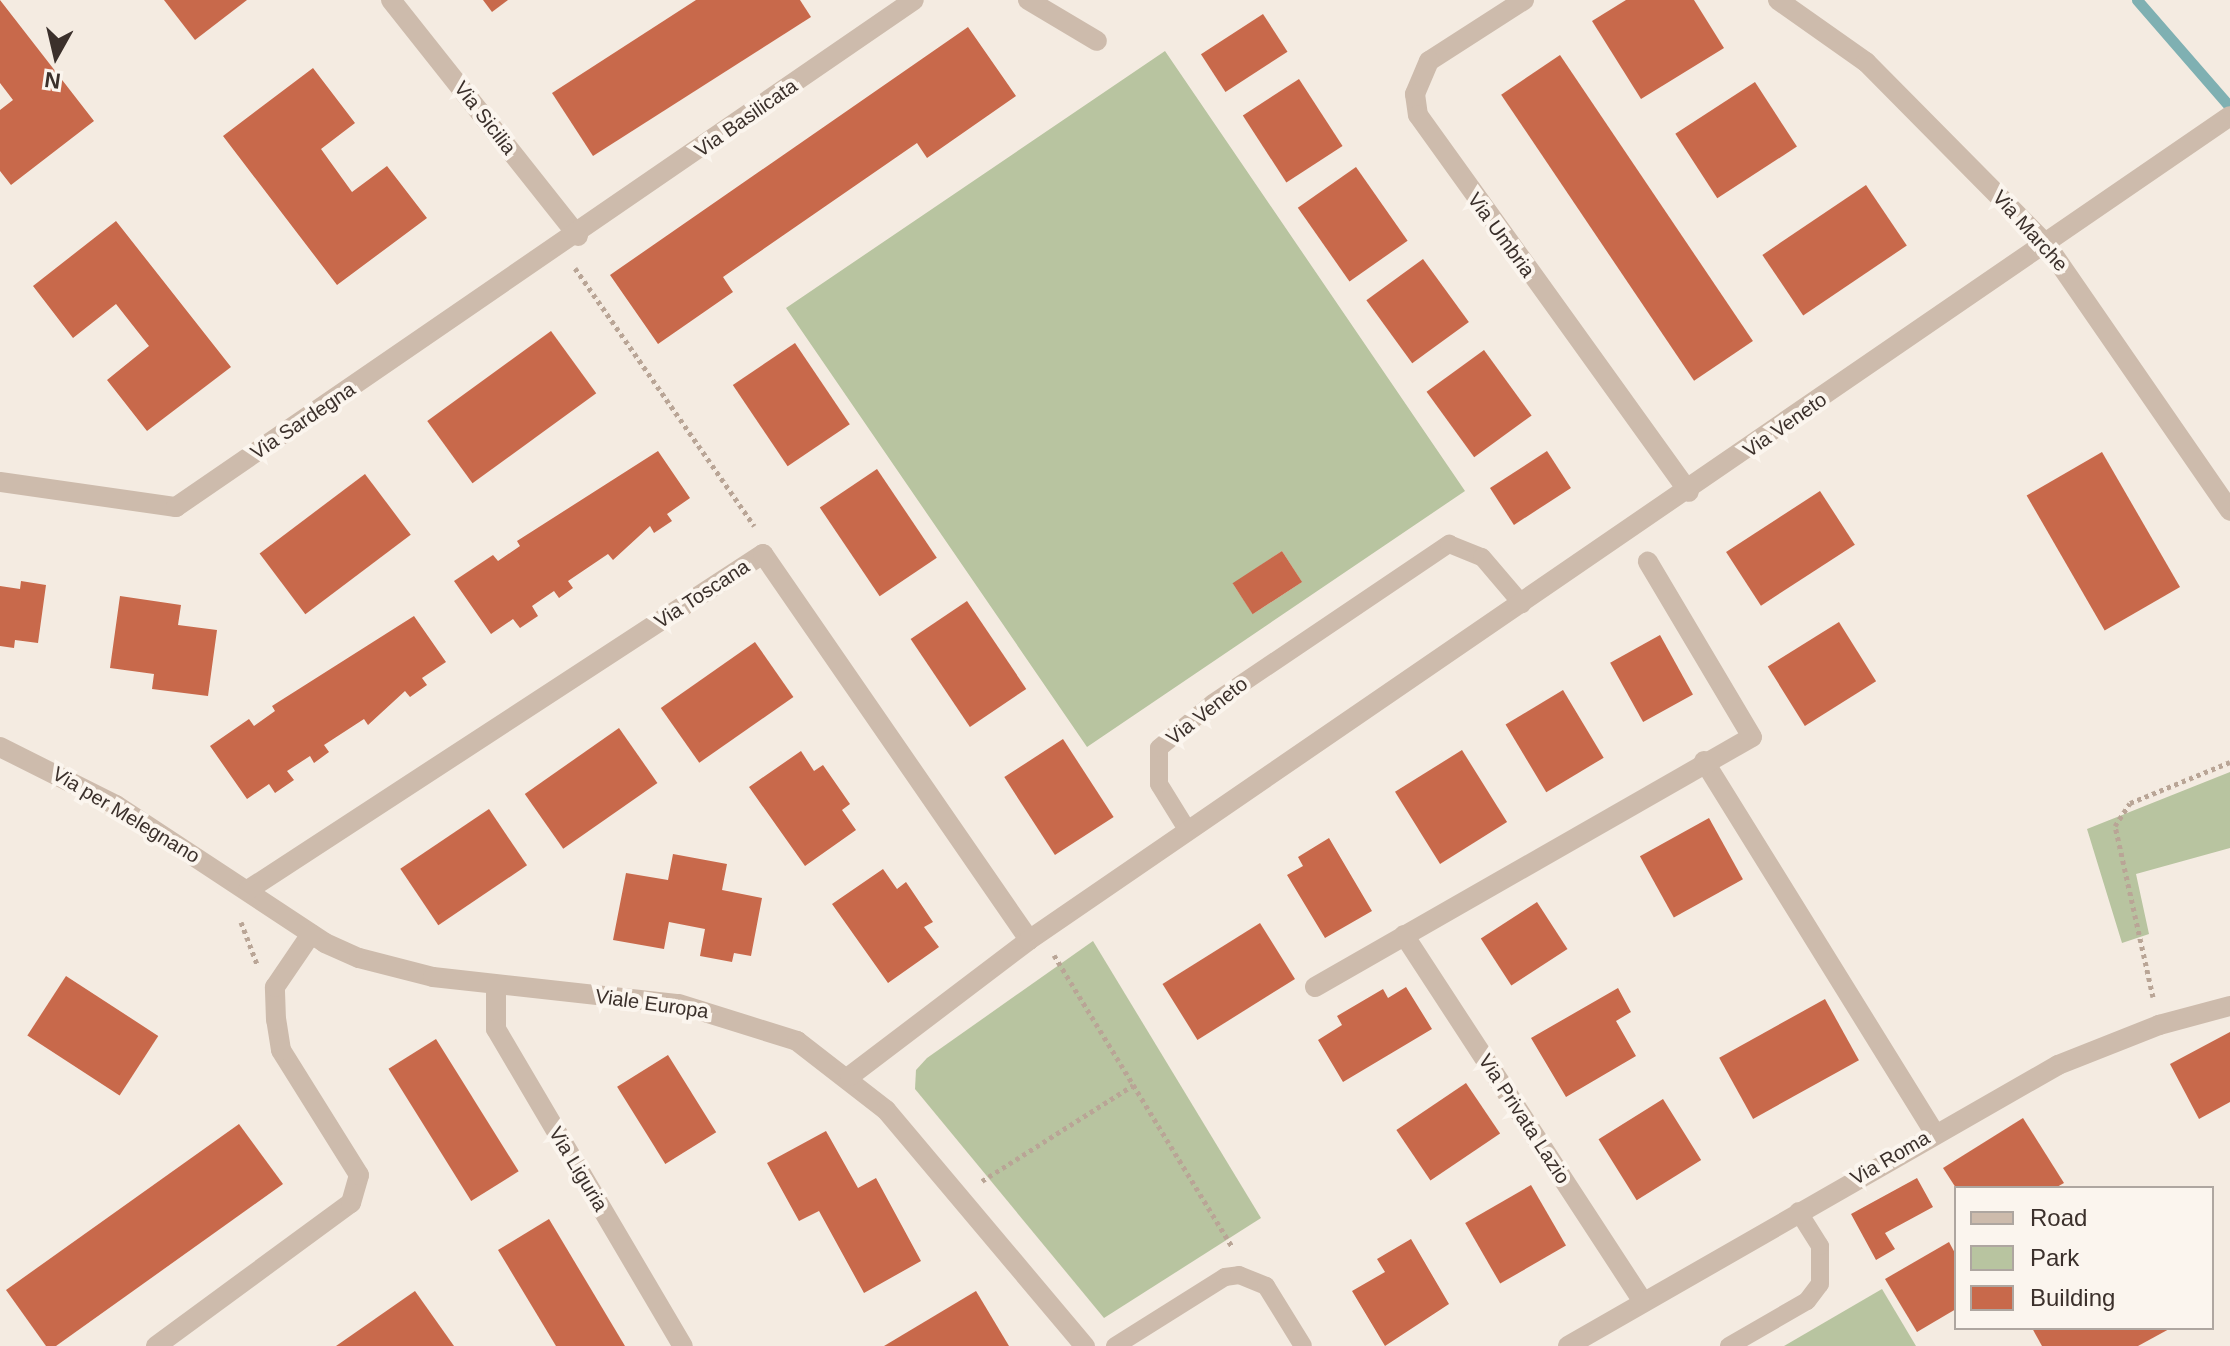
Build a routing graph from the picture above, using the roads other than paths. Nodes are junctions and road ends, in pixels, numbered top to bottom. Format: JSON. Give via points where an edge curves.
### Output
{"nodes":[{"id":1,"x":391,"y":0,"type":"edge"},
{"id":2,"x":914,"y":0,"type":"edge"},
{"id":3,"x":1028,"y":0,"type":"edge"},
{"id":4,"x":1524,"y":0,"type":"edge"},
{"id":5,"x":1778,"y":0,"type":"edge"},
{"id":6,"x":1097,"y":41,"type":"dead end"},
{"id":7,"x":2226,"y":119,"type":"edge"},
{"id":8,"x":570,"y":242,"type":"junction"},
{"id":9,"x":2046,"y":244,"type":"junction"},
{"id":10,"x":0,"y":482,"type":"edge"},
{"id":11,"x":1689,"y":492,"type":"junction"},
{"id":12,"x":2230,"y":511,"type":"edge"},
{"id":13,"x":1648,"y":562,"type":"dead end"},
{"id":14,"x":1522,"y":604,"type":"junction"},
{"id":15,"x":0,"y":747,"type":"edge"},
{"id":16,"x":1704,"y":761,"type":"junction"},
{"id":17,"x":1188,"y":831,"type":"junction"},
{"id":18,"x":248,"y":890,"type":"junction"},
{"id":19,"x":311,"y":934,"type":"junction"},
{"id":20,"x":1404,"y":935,"type":"junction"},
{"id":21,"x":1034,"y":936,"type":"junction"},
{"id":22,"x":496,"y":985,"type":"junction"},
{"id":23,"x":1315,"y":987,"type":"dead end"},
{"id":24,"x":2230,"y":1006,"type":"edge"},
{"id":25,"x":850,"y":1076,"type":"junction"},
{"id":26,"x":1934,"y":1132,"type":"junction"},
{"id":27,"x":1798,"y":1211,"type":"junction"},
{"id":28,"x":1643,"y":1302,"type":"junction"},
{"id":29,"x":156,"y":1346,"type":"edge"},
{"id":30,"x":683,"y":1346,"type":"edge"},
{"id":31,"x":1085,"y":1346,"type":"edge"},
{"id":32,"x":1115,"y":1346,"type":"edge"},
{"id":33,"x":1303,"y":1346,"type":"edge"},
{"id":34,"x":1568,"y":1346,"type":"edge"},
{"id":35,"x":1729,"y":1346,"type":"edge"}],
"edges":[{"from":1,"to":8,"type":"street","name":"Via Sicilia"},
{"from":2,"to":8,"type":"street","name":"Via Basilicata"},
{"from":3,"to":6,"type":"street"},
{"from":4,"to":11,"type":"street","name":"Via Umbria","via":[[1429,61],[1415,94],[1418,115]]},
{"from":5,"to":9,"type":"street","name":"Via Marche","via":[[1866,62]]},
{"from":7,"to":9,"type":"street","name":"Via Veneto"},
{"from":8,"to":10,"type":"street","name":"Via Sardegna","via":[[176,507]]},
{"from":9,"to":11,"type":"street","name":"Via Veneto"},
{"from":9,"to":12,"type":"street","name":"Via Marche"},
{"from":11,"to":14,"type":"street","name":"Via Veneto"},
{"from":13,"to":16,"type":"street","via":[[1752,737]]},
{"from":14,"to":17,"type":"street","name":"Via Veneto"},
{"from":14,"to":17,"type":"lane","name":"Via Veneto","via":[[1482,557],[1449,544],[1226,694],[1159,748],[1159,784]]},
{"from":15,"to":18,"type":"street","name":"Via per Melegnano","via":[[116,805]]},
{"from":16,"to":20,"type":"street"},
{"from":16,"to":26,"type":"street"},
{"from":17,"to":21,"type":"street","name":"Via Veneto"},
{"from":18,"to":19,"type":"street","name":"Viale Europa"},
{"from":18,"to":21,"type":"street","name":"Via Toscana","via":[[763,554]]},
{"from":19,"to":22,"type":"street","name":"Viale Europa","via":[[376,964]]},
{"from":19,"to":29,"type":"street","via":[[275,987],[281,1050],[359,1175],[351,1203]]},
{"from":20,"to":23,"type":"street"},
{"from":20,"to":28,"type":"street","name":"Via Privata Lazio"},
{"from":21,"to":25,"type":"street","name":"Via Veneto"},
{"from":22,"to":25,"type":"street","name":"Viale Europa","via":[[705,1009],[784,1035]]},
{"from":22,"to":30,"type":"street","name":"Via Liguria","via":[[496,1029]]},
{"from":24,"to":26,"type":"street","name":"Via Roma","via":[[2100,1047]]},
{"from":25,"to":31,"type":"street","name":"Viale Europa"},
{"from":26,"to":27,"type":"street","name":"Via Roma"},
{"from":27,"to":28,"type":"street","name":"Via Roma"},
{"from":27,"to":35,"type":"lane","via":[[1820,1246],[1820,1284],[1807,1301]]},
{"from":28,"to":34,"type":"street","name":"Via Roma"},
{"from":32,"to":33,"type":"lane","via":[[1225,1277],[1239,1275],[1266,1286]]}]}
